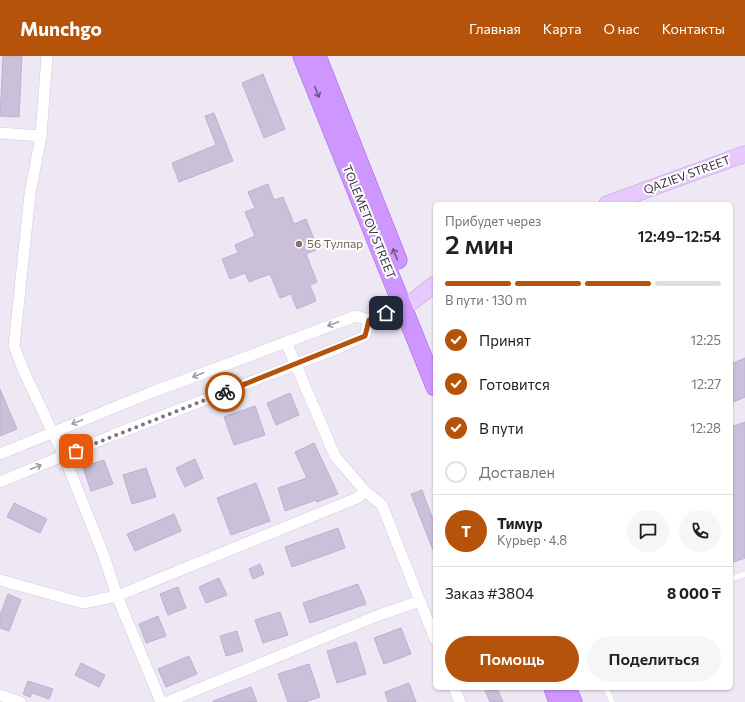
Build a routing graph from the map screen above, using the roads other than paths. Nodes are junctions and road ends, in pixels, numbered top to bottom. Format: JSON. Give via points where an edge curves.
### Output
{"nodes":[{"id":1,"x":47,"y":56,"type":"edge"},
{"id":2,"x":302,"y":56,"type":"edge"},
{"id":3,"x":317,"y":56,"type":"edge"},
{"id":4,"x":339,"y":130,"type":"junction"},
{"id":5,"x":0,"y":134,"type":"edge"},
{"id":6,"x":41,"y":136,"type":"junction"},
{"id":7,"x":745,"y":154,"type":"edge"},
{"id":8,"x":615,"y":202,"type":"edge"},
{"id":9,"x":433,"y":285,"type":"edge"},
{"id":10,"x":408,"y":303,"type":"junction"},
{"id":11,"x":369,"y":320,"type":"junction"},
{"id":12,"x":286,"y":342,"type":"junction"},
{"id":13,"x":433,"y":352,"type":"edge"},
{"id":14,"x":295,"y":365,"type":"junction"},
{"id":15,"x":433,"y":381,"type":"edge"},
{"id":16,"x":53,"y":432,"type":"junction"},
{"id":17,"x":0,"y":454,"type":"edge"},
{"id":18,"x":64,"y":456,"type":"junction"},
{"id":19,"x":0,"y":482,"type":"edge"},
{"id":20,"x":365,"y":491,"type":"junction"},
{"id":21,"x":745,"y":574,"type":"edge"},
{"id":22,"x":733,"y":578,"type":"edge"},
{"id":23,"x":0,"y":580,"type":"edge"},
{"id":24,"x":117,"y":596,"type":"junction"},
{"id":25,"x":420,"y":601,"type":"junction"},
{"id":26,"x":433,"y":634,"type":"edge"},
{"id":27,"x":455,"y":690,"type":"edge"},
{"id":28,"x":554,"y":690,"type":"edge"},
{"id":29,"x":568,"y":690,"type":"edge"},
{"id":30,"x":607,"y":690,"type":"edge"},
{"id":31,"x":0,"y":695,"type":"edge"},
{"id":32,"x":20,"y":702,"type":"edge"},
{"id":33,"x":161,"y":702,"type":"edge"},
{"id":34,"x":166,"y":702,"type":"edge"},
{"id":35,"x":460,"y":702,"type":"edge"},
{"id":36,"x":558,"y":702,"type":"edge"},
{"id":37,"x":573,"y":702,"type":"edge"},
{"id":38,"x":612,"y":702,"type":"edge"}],
"edges":[{"from":1,"to":6,"type":"street"},
{"from":2,"to":4,"type":"main road","name":"TOLEMETOV STREET","one_way":true},
{"from":3,"to":4,"type":"main road","name":"TOLEMETOV STREET"},
{"from":4,"to":10,"type":"main road","name":"TOLEMETOV STREET"},
{"from":5,"to":6,"type":"street"},
{"from":6,"to":16,"type":"street","via":[[30,194],[14,346]]},
{"from":7,"to":8,"type":"street","name":"QAZIEV STREET"},
{"from":9,"to":10,"type":"street"},
{"from":10,"to":11,"type":"street"},
{"from":10,"to":13,"type":"main road","name":"TOLEMETOV STREET"},
{"from":10,"to":15,"type":"main road","name":"TOLEMETOV STREET"},
{"from":11,"to":12,"type":"street","one_way":true,"via":[[356,316]]},
{"from":11,"to":14,"type":"street","via":[[365,336]]},
{"from":12,"to":14,"type":"street"},
{"from":12,"to":16,"type":"street","one_way":true},
{"from":14,"to":18,"type":"street"},
{"from":14,"to":20,"type":"street","via":[[335,456]]},
{"from":16,"to":17,"type":"street"},
{"from":16,"to":18,"type":"street"},
{"from":19,"to":18,"type":"street","one_way":true},
{"from":18,"to":24,"type":"street","via":[[104,556]]},
{"from":20,"to":24,"type":"street","via":[[357,498]]},
{"from":20,"to":25,"type":"street","via":[[382,505]]},
{"from":21,"to":22,"type":"lane"},
{"from":23,"to":24,"type":"street","via":[[83,603]]},
{"from":24,"to":33,"type":"street"},
{"from":25,"to":26,"type":"street"},
{"from":25,"to":34,"type":"street","via":[[379,615]]},
{"from":27,"to":35,"type":"street"},
{"from":28,"to":36,"type":"main road"},
{"from":29,"to":37,"type":"main road"},
{"from":30,"to":38,"type":"lane"},
{"from":31,"to":32,"type":"street"}]}
